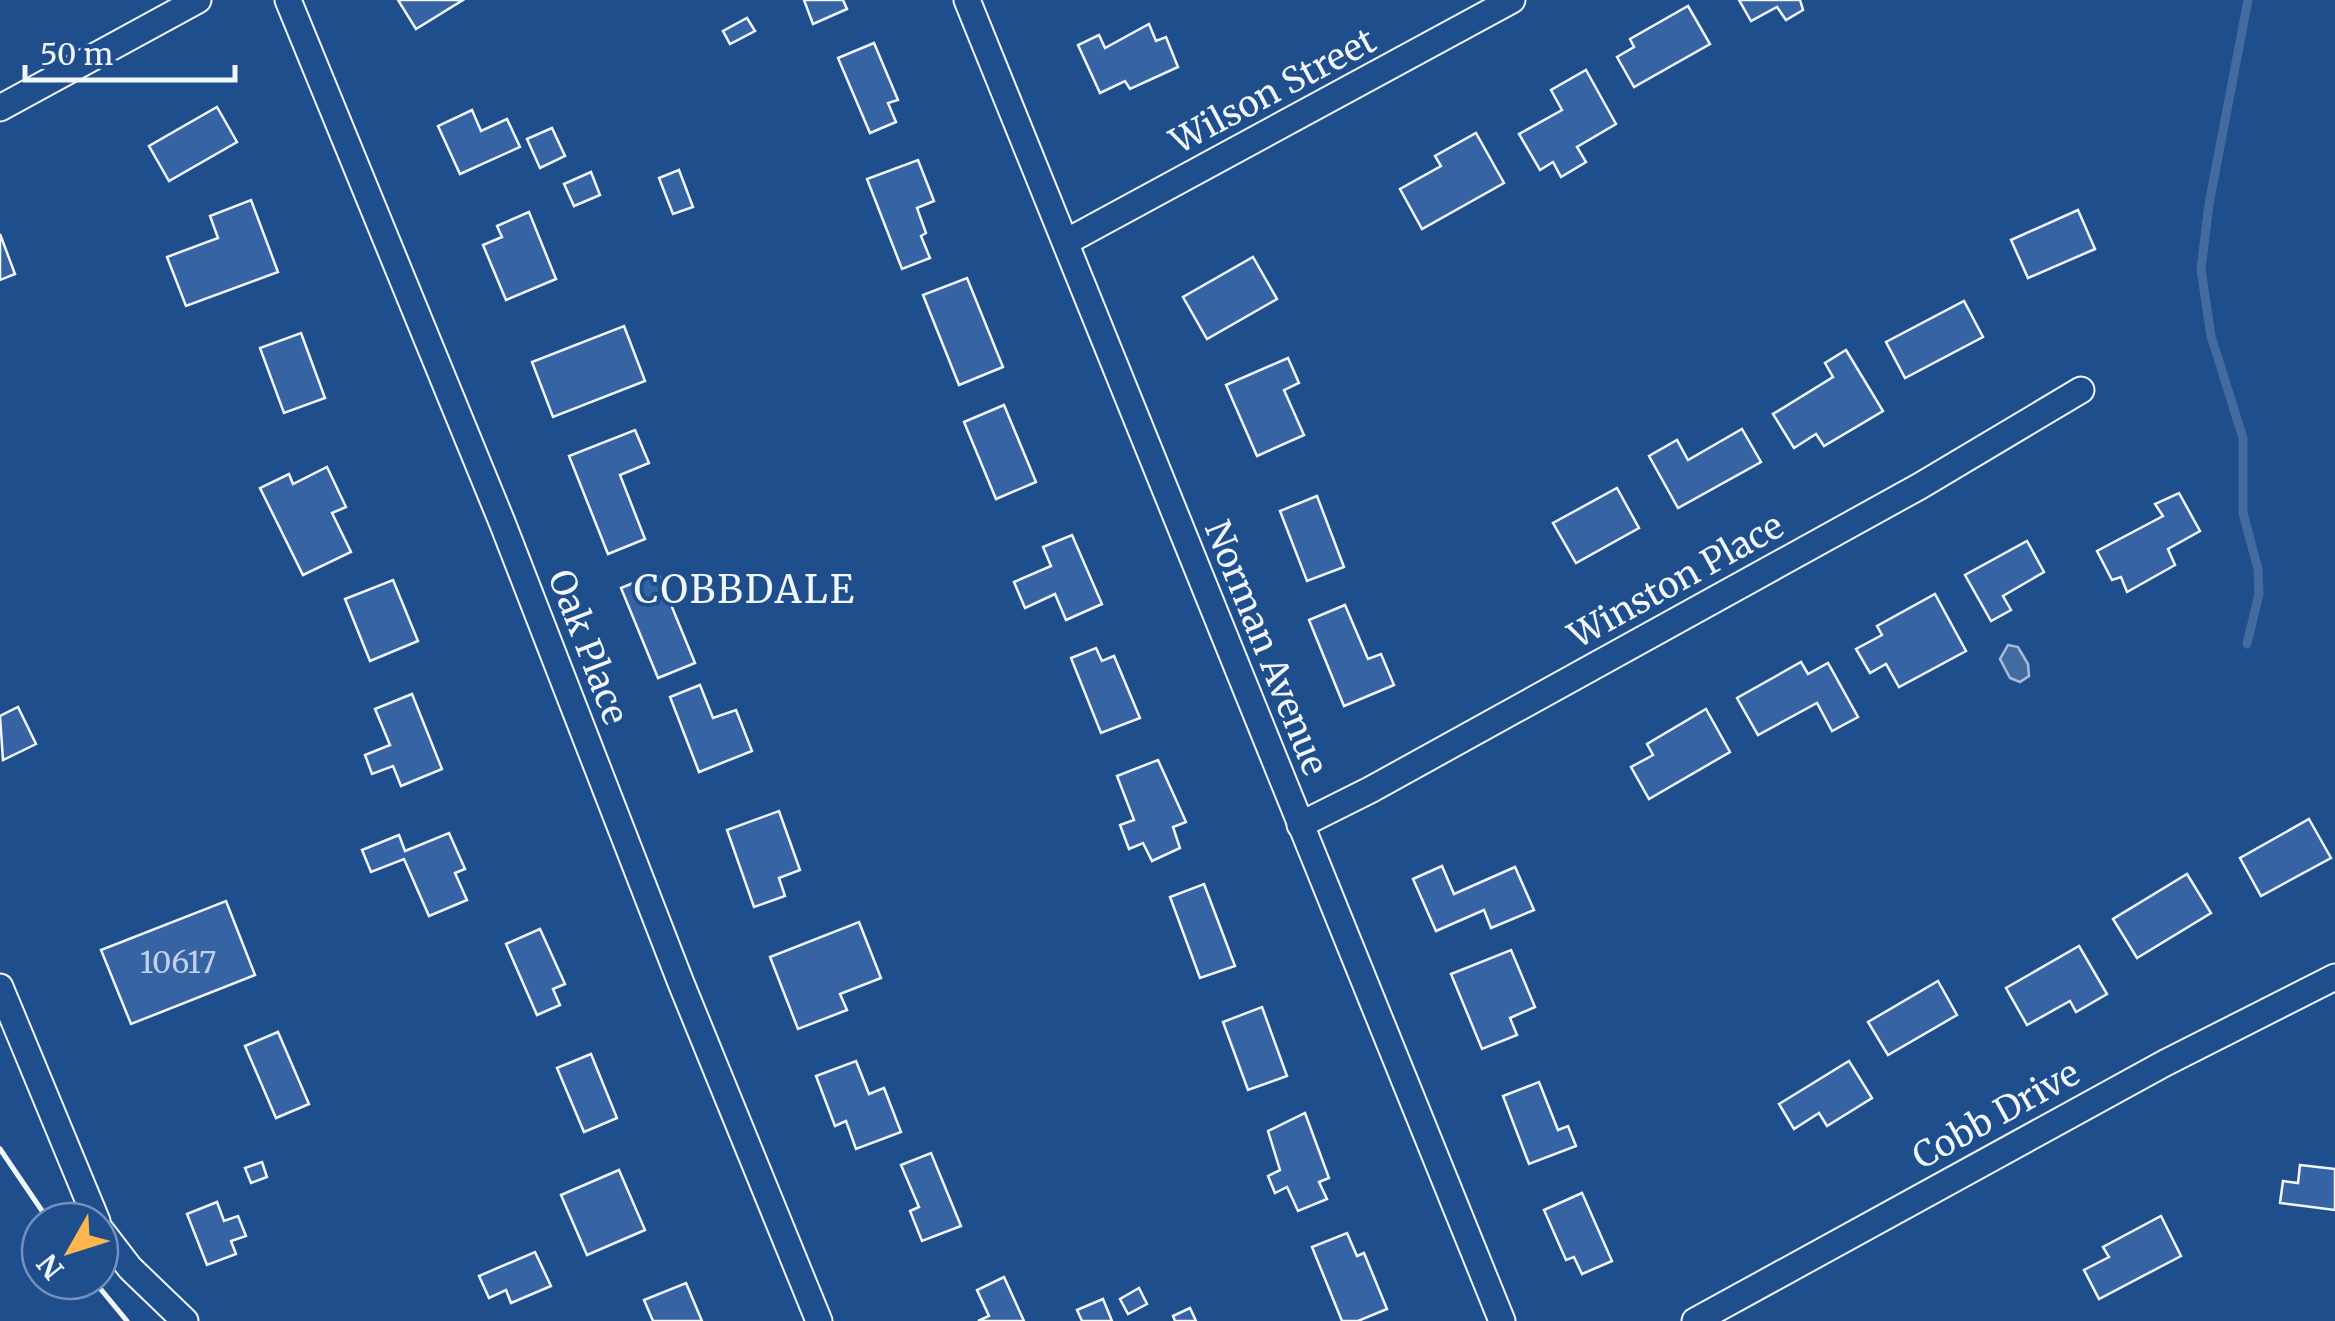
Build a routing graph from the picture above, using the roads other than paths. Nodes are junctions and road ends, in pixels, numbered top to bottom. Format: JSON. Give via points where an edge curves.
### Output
{"nodes":[{"id":1,"x":198,"y":0,"type":"edge"},
{"id":2,"x":288,"y":0,"type":"edge"},
{"id":3,"x":967,"y":0,"type":"edge"},
{"id":4,"x":1512,"y":0,"type":"edge"},
{"id":5,"x":0,"y":108,"type":"edge"},
{"id":6,"x":1066,"y":242,"type":"junction"},
{"id":7,"x":2081,"y":390,"type":"dead end"},
{"id":8,"x":1300,"y":825,"type":"junction"},
{"id":9,"x":2335,"y":977,"type":"edge"},
{"id":10,"x":0,"y":987,"type":"edge"},
{"id":11,"x":88,"y":1201,"type":"edge"},
{"id":12,"x":120,"y":1255,"type":"edge"},
{"id":13,"x":185,"y":1321,"type":"edge"},
{"id":14,"x":819,"y":1321,"type":"edge"},
{"id":15,"x":1502,"y":1321,"type":"edge"},
{"id":16,"x":1694,"y":1321,"type":"edge"}],
"edges":[{"from":1,"to":5,"type":"street"},
{"from":2,"to":14,"type":"street","name":"Oak Place"},
{"from":3,"to":6,"type":"street","name":"Norman Avenue"},
{"from":4,"to":6,"type":"street","name":"Wilson Street"},
{"from":6,"to":8,"type":"street","name":"Norman Avenue"},
{"from":7,"to":8,"type":"street","name":"Winston Place","via":[[1920,486]]},
{"from":8,"to":15,"type":"street","name":"Norman Avenue"},
{"from":9,"to":16,"type":"street","name":"Cobb Drive","via":[[2164,1063]]},
{"from":10,"to":11,"type":"street"},
{"from":12,"to":13,"type":"street"}]}
